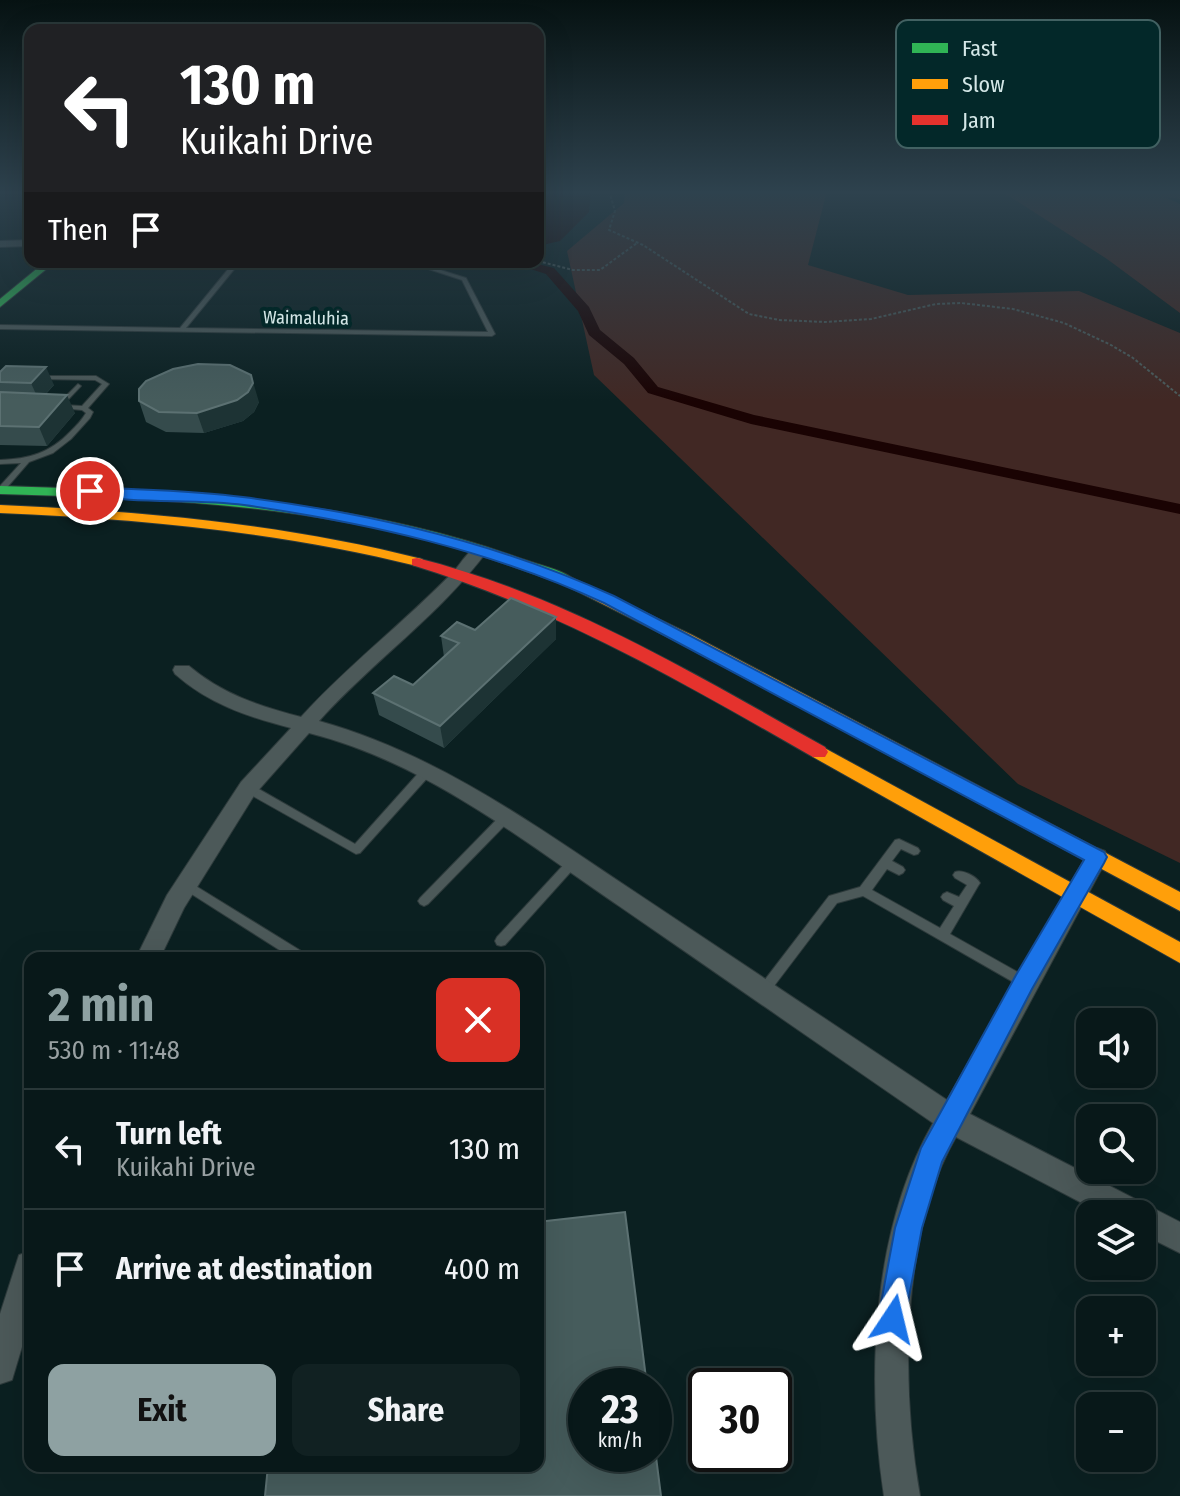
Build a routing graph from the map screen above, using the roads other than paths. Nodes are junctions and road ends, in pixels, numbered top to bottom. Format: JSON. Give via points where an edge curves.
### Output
{"nodes":[{"id":1,"x":43,"y":268,"type":"edge"},
{"id":2,"x":232,"y":268,"type":"edge"},
{"id":3,"x":429,"y":268,"type":"edge"},
{"id":4,"x":0,"y":304,"type":"edge"},
{"id":5,"x":0,"y":327,"type":"edge"},
{"id":6,"x":182,"y":329,"type":"junction"},
{"id":7,"x":31,"y":377,"type":"edge"},
{"id":8,"x":78,"y":386,"type":"dead end"},
{"id":9,"x":44,"y":407,"type":"edge"},
{"id":10,"x":58,"y":407,"type":"junction"},
{"id":11,"x":84,"y":408,"type":"junction"},
{"id":12,"x":0,"y":462,"type":"edge"},
{"id":13,"x":26,"y":462,"type":"junction"},
{"id":14,"x":0,"y":490,"type":"edge"},
{"id":15,"x":0,"y":509,"type":"edge"},
{"id":16,"x":480,"y":550,"type":"junction"},
{"id":17,"x":460,"y":574,"type":"junction"},
{"id":18,"x":182,"y":670,"type":"dead end"},
{"id":19,"x":303,"y":726,"type":"junction"},
{"id":20,"x":426,"y":772,"type":"junction"},
{"id":21,"x":248,"y":788,"type":"junction"},
{"id":22,"x":505,"y":818,"type":"junction"},
{"id":23,"x":914,"y":851,"type":"dead end"},
{"id":24,"x":1097,"y":857,"type":"junction"},
{"id":25,"x":885,"y":862,"type":"junction"},
{"id":26,"x":572,"y":863,"type":"junction"},
{"id":27,"x":899,"y":870,"type":"dead end"},
{"id":28,"x":959,"y":875,"type":"dead end"},
{"id":29,"x":186,"y":885,"type":"junction"},
{"id":30,"x":864,"y":891,"type":"junction"},
{"id":31,"x":1074,"y":894,"type":"junction"},
{"id":32,"x":947,"y":897,"type":"dead end"},
{"id":33,"x":424,"y":901,"type":"dead end"},
{"id":34,"x":1180,"y":902,"type":"edge"},
{"id":35,"x":962,"y":904,"type":"junction"},
{"id":36,"x":942,"y":936,"type":"junction"},
{"id":37,"x":501,"y":941,"type":"dead end"},
{"id":38,"x":151,"y":952,"type":"edge"},
{"id":39,"x":292,"y":952,"type":"edge"},
{"id":40,"x":1180,"y":953,"type":"edge"},
{"id":41,"x":1024,"y":982,"type":"junction"},
{"id":42,"x":763,"y":992,"type":"junction"},
{"id":43,"x":953,"y":1120,"type":"junction"},
{"id":44,"x":1106,"y":1200,"type":"edge"},
{"id":45,"x":1156,"y":1225,"type":"edge"},
{"id":46,"x":1180,"y":1238,"type":"edge"},
{"id":47,"x":24,"y":1286,"type":"edge"},
{"id":48,"x":0,"y":1368,"type":"edge"},
{"id":49,"x":902,"y":1496,"type":"edge"}],
"edges":[{"from":1,"to":4,"type":"main road"},
{"from":2,"to":6,"type":"lane"},
{"from":3,"to":6,"type":"lane","name":"Waimaluhia","via":[[464,279],[492,334]]},
{"from":5,"to":6,"type":"lane","name":"Waimaluhia"},
{"from":7,"to":11,"type":"lane","via":[[104,380],[104,388]]},
{"from":8,"to":10,"type":"lane"},
{"from":9,"to":10,"type":"lane"},
{"from":10,"to":11,"type":"lane"},
{"from":11,"to":13,"type":"lane","via":[[88,417],[66,442]]},
{"from":12,"to":13,"type":"lane"},
{"from":13,"to":14,"type":"lane"},
{"from":14,"to":16,"type":"main road","via":[[241,501],[381,525]]},
{"from":15,"to":17,"type":"main road","via":[[118,512],[249,526],[370,549]]},
{"from":16,"to":17,"type":"street"},
{"from":16,"to":24,"type":"main road","via":[[609,599]]},
{"from":17,"to":19,"type":"street"},
{"from":17,"to":31,"type":"main road","via":[[515,592],[622,642]]},
{"from":18,"to":19,"type":"street","via":[[213,694]]},
{"from":19,"to":20,"type":"street","via":[[341,734]]},
{"from":19,"to":21,"type":"street"},
{"from":20,"to":21,"type":"lane","via":[[356,850]]},
{"from":20,"to":22,"type":"street"},
{"from":21,"to":29,"type":"street"},
{"from":22,"to":26,"type":"street"},
{"from":22,"to":33,"type":"lane"},
{"from":23,"to":25,"type":"lane","via":[[899,843]]},
{"from":24,"to":31,"type":"street"},
{"from":24,"to":34,"type":"main road"},
{"from":25,"to":27,"type":"lane"},
{"from":25,"to":30,"type":"lane"},
{"from":26,"to":37,"type":"lane"},
{"from":26,"to":42,"type":"street"},
{"from":28,"to":35,"type":"lane","via":[[974,883]]},
{"from":29,"to":38,"type":"street"},
{"from":29,"to":39,"type":"lane"},
{"from":30,"to":36,"type":"lane"},
{"from":30,"to":42,"type":"lane","via":[[833,899]]},
{"from":31,"to":40,"type":"main road"},
{"from":31,"to":41,"type":"street"},
{"from":32,"to":35,"type":"lane"},
{"from":35,"to":36,"type":"lane"},
{"from":36,"to":41,"type":"lane"},
{"from":41,"to":43,"type":"street"},
{"from":42,"to":43,"type":"street"},
{"from":43,"to":44,"type":"street"},
{"from":43,"to":49,"type":"street","via":[[930,1157],[893,1319],[890,1404]]},
{"from":45,"to":46,"type":"street"},
{"from":47,"to":48,"type":"street"}]}
